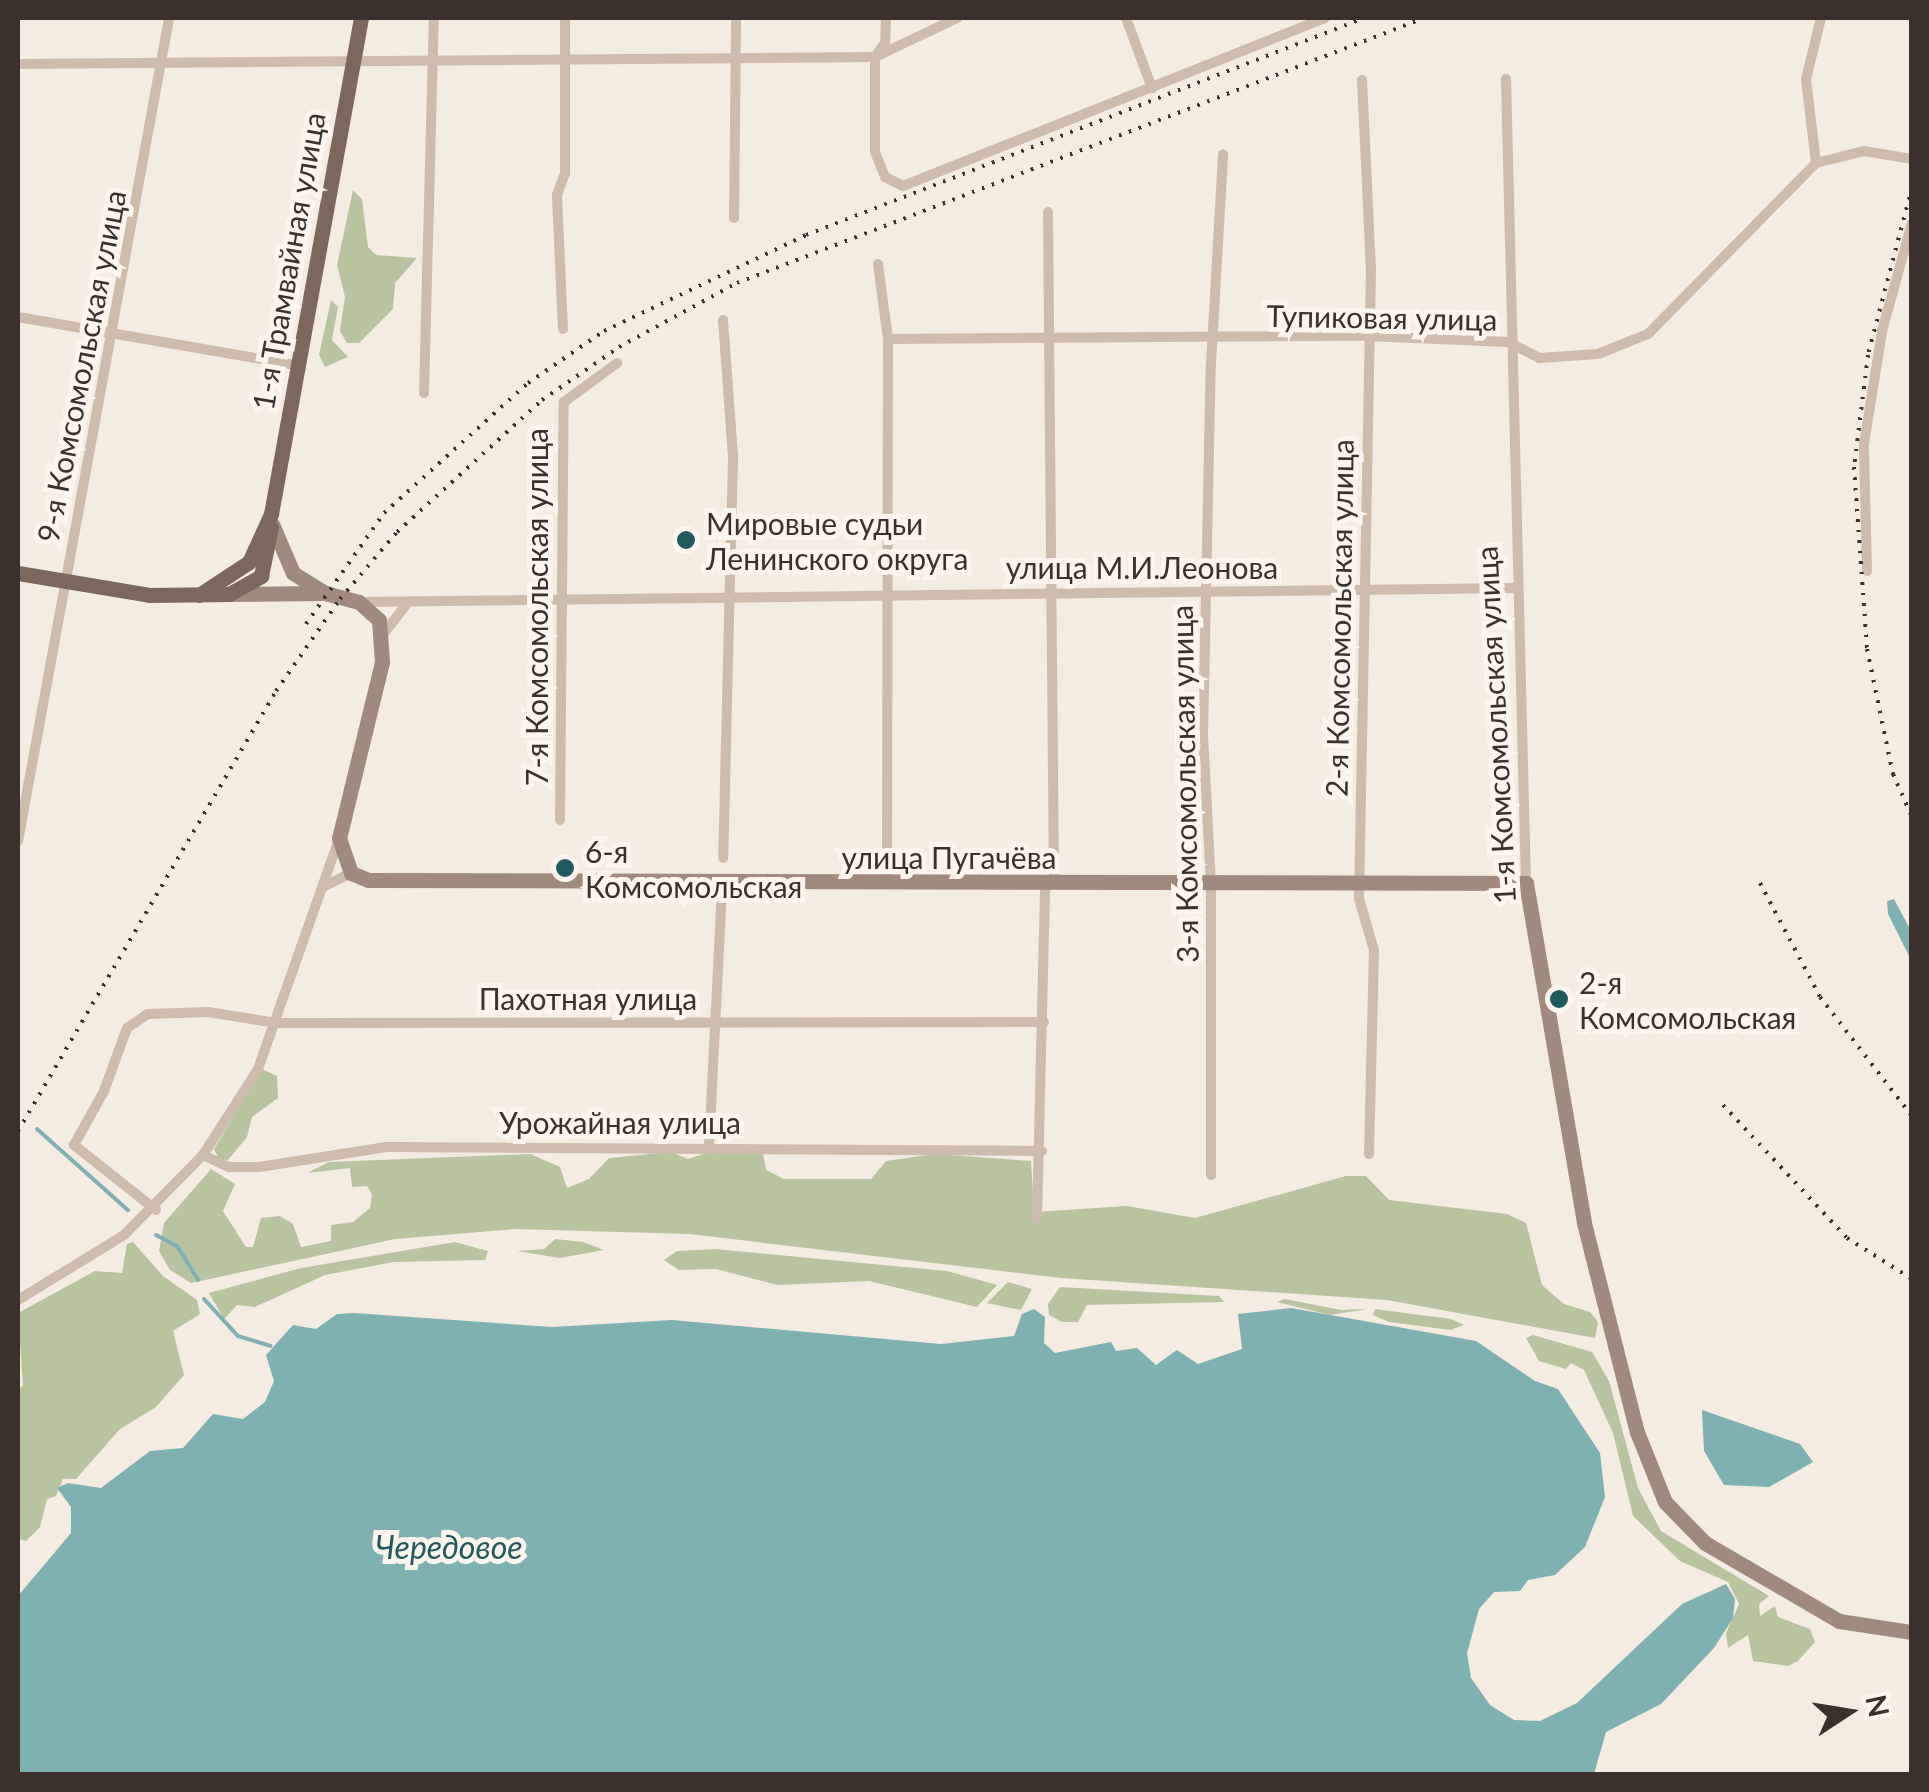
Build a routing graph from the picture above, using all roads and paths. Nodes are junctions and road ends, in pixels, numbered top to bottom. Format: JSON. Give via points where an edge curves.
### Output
{"nodes":[{"id":1,"x":169,"y":18,"type":"edge"},
{"id":2,"x":361,"y":18,"type":"edge"},
{"id":3,"x":434,"y":18,"type":"edge"},
{"id":4,"x":565,"y":18,"type":"edge"},
{"id":5,"x":736,"y":18,"type":"edge"},
{"id":6,"x":886,"y":18,"type":"edge"},
{"id":7,"x":957,"y":18,"type":"edge"},
{"id":8,"x":1126,"y":18,"type":"edge"},
{"id":9,"x":1326,"y":18,"type":"edge"},
{"id":10,"x":1822,"y":18,"type":"edge"},
{"id":11,"x":875,"y":57,"type":"junction"},
{"id":12,"x":735,"y":58,"type":"junction"},
{"id":13,"x":564,"y":60,"type":"junction"},
{"id":14,"x":429,"y":61,"type":"junction"},
{"id":15,"x":18,"y":64,"type":"edge"},
{"id":16,"x":161,"y":64,"type":"junction"},
{"id":17,"x":352,"y":66,"type":"junction"},
{"id":18,"x":1506,"y":79,"type":"dead end"},
{"id":19,"x":1362,"y":80,"type":"dead end"},
{"id":20,"x":1152,"y":88,"type":"junction"},
{"id":21,"x":1223,"y":154,"type":"dead end"},
{"id":22,"x":1912,"y":159,"type":"edge"},
{"id":23,"x":1816,"y":163,"type":"junction"},
{"id":24,"x":1048,"y":212,"type":"dead end"},
{"id":25,"x":734,"y":218,"type":"dead end"},
{"id":26,"x":1912,"y":222,"type":"edge"},
{"id":27,"x":878,"y":264,"type":"dead end"},
{"id":28,"x":18,"y":317,"type":"edge"},
{"id":29,"x":723,"y":320,"type":"dead end"},
{"id":30,"x":562,"y":330,"type":"dead end"},
{"id":31,"x":115,"y":331,"type":"junction"},
{"id":32,"x":1366,"y":336,"type":"junction"},
{"id":33,"x":888,"y":339,"type":"junction"},
{"id":34,"x":1214,"y":340,"type":"junction"},
{"id":35,"x":1046,"y":342,"type":"junction"},
{"id":36,"x":1508,"y":342,"type":"junction"},
{"id":37,"x":617,"y":362,"type":"dead end"},
{"id":38,"x":296,"y":365,"type":"junction"},
{"id":39,"x":424,"y":393,"type":"dead end"},
{"id":40,"x":271,"y":514,"type":"junction"},
{"id":41,"x":265,"y":536,"type":"junction"},
{"id":42,"x":263,"y":570,"type":"junction"},
{"id":43,"x":1867,"y":571,"type":"dead end"},
{"id":44,"x":18,"y":573,"type":"edge"},
{"id":45,"x":293,"y":573,"type":"junction"},
{"id":46,"x":62,"y":580,"type":"junction"},
{"id":47,"x":229,"y":587,"type":"junction"},
{"id":48,"x":1516,"y":588,"type":"junction"},
{"id":49,"x":278,"y":592,"type":"junction"},
{"id":50,"x":730,"y":594,"type":"junction"},
{"id":51,"x":886,"y":594,"type":"junction"},
{"id":52,"x":1206,"y":594,"type":"junction"},
{"id":53,"x":1367,"y":594,"type":"junction"},
{"id":54,"x":566,"y":595,"type":"junction"},
{"id":55,"x":1049,"y":595,"type":"junction"},
{"id":56,"x":333,"y":596,"type":"junction"},
{"id":57,"x":359,"y":602,"type":"junction"},
{"id":58,"x":408,"y":602,"type":"junction"},
{"id":59,"x":382,"y":636,"type":"junction"},
{"id":60,"x":560,"y":820,"type":"dead end"},
{"id":61,"x":339,"y":838,"type":"junction"},
{"id":62,"x":18,"y":841,"type":"edge"},
{"id":63,"x":723,"y":858,"type":"dead end"},
{"id":64,"x":351,"y":872,"type":"junction"},
{"id":65,"x":1360,"y":882,"type":"junction"},
{"id":66,"x":1212,"y":883,"type":"junction"},
{"id":67,"x":1526,"y":883,"type":"junction"},
{"id":68,"x":887,"y":885,"type":"junction"},
{"id":69,"x":1049,"y":885,"type":"junction"},
{"id":70,"x":722,"y":886,"type":"junction"},
{"id":71,"x":322,"y":888,"type":"junction"},
{"id":72,"x":1044,"y":1022,"type":"junction"},
{"id":73,"x":277,"y":1023,"type":"junction"},
{"id":74,"x":714,"y":1023,"type":"junction"},
{"id":75,"x":709,"y":1146,"type":"junction"},
{"id":76,"x":1042,"y":1151,"type":"junction"},
{"id":77,"x":1369,"y":1154,"type":"dead end"},
{"id":78,"x":203,"y":1155,"type":"junction"},
{"id":79,"x":1211,"y":1175,"type":"dead end"},
{"id":80,"x":156,"y":1210,"type":"junction"},
{"id":81,"x":1037,"y":1218,"type":"dead end"},
{"id":82,"x":18,"y":1300,"type":"edge"},
{"id":83,"x":1912,"y":1632,"type":"edge"}],
"edges":[{"from":1,"to":16,"type":"street","name":"9-я Комсомольская улица"},
{"from":2,"to":17,"type":"main road","name":"1-я Трамвайная улица"},
{"from":3,"to":14,"type":"street"},
{"from":4,"to":13,"type":"street"},
{"from":5,"to":12,"type":"street"},
{"from":6,"to":11,"type":"street","via":[[885,43]]},
{"from":7,"to":11,"type":"street"},
{"from":8,"to":20,"type":"street"},
{"from":9,"to":20,"type":"street"},
{"from":10,"to":23,"type":"street","via":[[1806,79]]},
{"from":11,"to":12,"type":"street"},
{"from":11,"to":20,"type":"street","via":[[876,152],[885,177],[903,186]]},
{"from":12,"to":13,"type":"street"},
{"from":12,"to":25,"type":"street"},
{"from":13,"to":14,"type":"street"},
{"from":13,"to":30,"type":"street","via":[[565,173],[557,195]]},
{"from":14,"to":17,"type":"street"},
{"from":14,"to":39,"type":"street"},
{"from":15,"to":16,"type":"street"},
{"from":16,"to":17,"type":"street"},
{"from":16,"to":31,"type":"street","name":"9-я Комсомольская улица"},
{"from":17,"to":38,"type":"main road","name":"1-я Трамвайная улица"},
{"from":18,"to":36,"type":"street","name":"1-я Комсомольская улица"},
{"from":19,"to":32,"type":"street","name":"2-я Комсомольская улица","via":[[1371,252]]},
{"from":21,"to":34,"type":"street","name":"3-я Комсомольская улица"},
{"from":22,"to":23,"type":"street","via":[[1864,150]]},
{"from":23,"to":36,"type":"street","name":"Тупиковая улица","via":[[1648,334],[1598,354],[1539,358]]},
{"from":24,"to":35,"type":"street"},
{"from":26,"to":43,"type":"street","via":[[1882,331],[1864,444]]},
{"from":27,"to":33,"type":"street"},
{"from":28,"to":31,"type":"street"},
{"from":29,"to":50,"type":"street","via":[[733,456]]},
{"from":31,"to":38,"type":"street"},
{"from":31,"to":46,"type":"street","name":"9-я Комсомольская улица","via":[[76,548]]},
{"from":32,"to":34,"type":"street","name":"Тупиковая улица"},
{"from":32,"to":36,"type":"street","name":"Тупиковая улица"},
{"from":32,"to":53,"type":"street","name":"2-я Комсомольская улица"},
{"from":33,"to":35,"type":"street","name":"Тупиковая улица"},
{"from":33,"to":51,"type":"street"},
{"from":34,"to":35,"type":"street","name":"Тупиковая улица"},
{"from":34,"to":52,"type":"street","name":"3-я Комсомольская улица"},
{"from":35,"to":55,"type":"street"},
{"from":36,"to":48,"type":"street","name":"1-я Комсомольская улица"},
{"from":37,"to":54,"type":"street","name":"7-я Комсомольская улица","via":[[564,402]]},
{"from":38,"to":40,"type":"main road","name":"1-я Трамвайная улица"},
{"from":40,"to":41,"type":"main road"},
{"from":40,"to":42,"type":"main road"},
{"from":40,"to":45,"type":"main road","via":[[278,548]]},
{"from":41,"to":42,"type":"main road"},
{"from":41,"to":47,"type":"main road"},
{"from":42,"to":45,"type":"main road"},
{"from":42,"to":47,"type":"main road"},
{"from":42,"to":49,"type":"main road"},
{"from":44,"to":46,"type":"main road"},
{"from":45,"to":56,"type":"main road"},
{"from":46,"to":47,"type":"main road","via":[[149,595]]},
{"from":46,"to":62,"type":"street","name":"9-я Комсомольская улица"},
{"from":47,"to":49,"type":"main road"},
{"from":48,"to":53,"type":"street","name":"улица М.И.Леонова"},
{"from":48,"to":67,"type":"street","name":"1-я Комсомольская улица"},
{"from":49,"to":56,"type":"main road"},
{"from":50,"to":51,"type":"street","name":"улица М.И.Леонова"},
{"from":50,"to":54,"type":"street","name":"улица М.И.Леонова"},
{"from":50,"to":63,"type":"street"},
{"from":51,"to":55,"type":"street","name":"улица М.И.Леонова"},
{"from":51,"to":68,"type":"street"},
{"from":52,"to":53,"type":"street","name":"улица М.И.Леонова"},
{"from":52,"to":55,"type":"street","name":"улица М.И.Леонова"},
{"from":52,"to":66,"type":"street","name":"3-я Комсомольская улица","via":[[1203,735]]},
{"from":53,"to":65,"type":"street","name":"2-я Комсомольская улица"},
{"from":54,"to":58,"type":"street","name":"улица М.И.Леонова"},
{"from":54,"to":60,"type":"street","name":"7-я Комсомольская улица"},
{"from":55,"to":69,"type":"street"},
{"from":56,"to":57,"type":"main road","name":"улица М.И.Леонова"},
{"from":56,"to":59,"type":"main road"},
{"from":57,"to":58,"type":"street","name":"улица М.И.Леонова"},
{"from":57,"to":59,"type":"main road","via":[[380,620]]},
{"from":58,"to":59,"type":"street"},
{"from":59,"to":61,"type":"main road","via":[[380,672]]},
{"from":61,"to":64,"type":"main road"},
{"from":61,"to":71,"type":"street"},
{"from":64,"to":70,"type":"main road","name":"улица Пугачёва","via":[[400,885]]},
{"from":64,"to":71,"type":"street"},
{"from":65,"to":66,"type":"main road","name":"улица Пугачёва"},
{"from":65,"to":67,"type":"main road","name":"улица Пугачёва"},
{"from":65,"to":77,"type":"street","name":"2-я Комсомольская улица","via":[[1374,950]]},
{"from":66,"to":69,"type":"main road","name":"улица Пугачёва"},
{"from":66,"to":79,"type":"street","name":"3-я Комсомольская улица"},
{"from":67,"to":83,"type":"main road","name":"1-я Комсомольская улица","via":[[1560,1098],[1651,1474],[1680,1523],[1839,1620],[1869,1630]]},
{"from":68,"to":69,"type":"main road","name":"улица Пугачёва"},
{"from":68,"to":70,"type":"main road","name":"улица Пугачёва"},
{"from":69,"to":72,"type":"street"},
{"from":70,"to":74,"type":"street"},
{"from":71,"to":73,"type":"street"},
{"from":72,"to":74,"type":"street","name":"Пахотная улица"},
{"from":72,"to":76,"type":"street"},
{"from":73,"to":74,"type":"street","name":"Пахотная улица"},
{"from":73,"to":78,"type":"street","via":[[258,1069]]},
{"from":73,"to":80,"type":"street","name":"Пахотная улица","via":[[168,1012],[134,1020],[74,1145]]},
{"from":74,"to":75,"type":"street"},
{"from":75,"to":76,"type":"street","name":"Урожайная улица"},
{"from":75,"to":78,"type":"street","name":"Урожайная улица","via":[[386,1147],[259,1167],[229,1166]]},
{"from":76,"to":81,"type":"street"},
{"from":78,"to":80,"type":"street"},
{"from":80,"to":82,"type":"street"}]}
